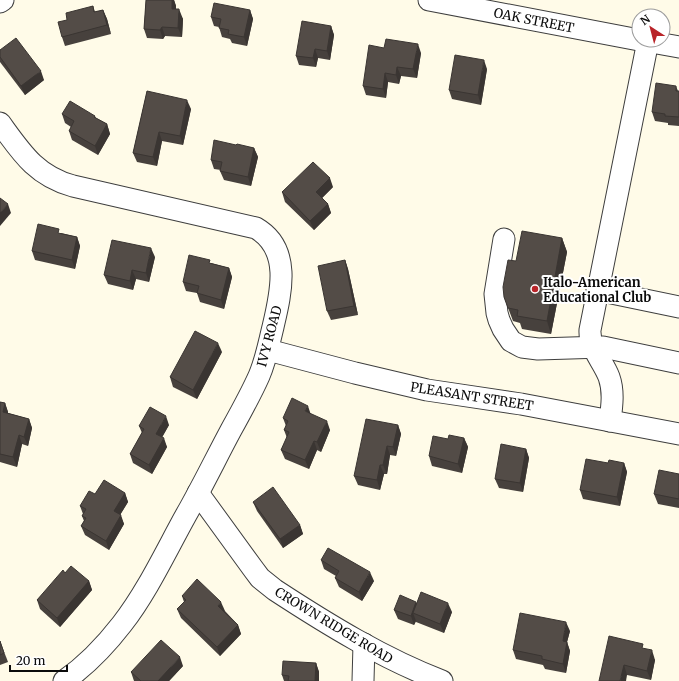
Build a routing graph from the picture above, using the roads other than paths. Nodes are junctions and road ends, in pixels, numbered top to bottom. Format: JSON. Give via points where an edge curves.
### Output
{"nodes":[{"id":1,"x":3,"y":0,"type":"edge"},
{"id":2,"x":429,"y":0,"type":"edge"},
{"id":3,"x":0,"y":2,"type":"edge"},
{"id":4,"x":631,"y":38,"type":"edge"},
{"id":5,"x":641,"y":48,"type":"edge"},
{"id":6,"x":0,"y":123,"type":"edge"},
{"id":7,"x":504,"y":239,"type":"dead end"},
{"id":8,"x":597,"y":290,"type":"junction"},
{"id":9,"x":679,"y":307,"type":"edge"},
{"id":10,"x":593,"y":347,"type":"junction"},
{"id":11,"x":268,"y":350,"type":"junction"},
{"id":12,"x":679,"y":363,"type":"edge"},
{"id":13,"x":610,"y":421,"type":"junction"},
{"id":14,"x":679,"y":434,"type":"edge"},
{"id":15,"x":198,"y":493,"type":"junction"},
{"id":16,"x":364,"y":644,"type":"junction"},
{"id":17,"x":64,"y":681,"type":"edge"},
{"id":18,"x":364,"y":681,"type":"edge"},
{"id":19,"x":442,"y":681,"type":"edge"}],
"edges":[{"from":1,"to":3,"type":"street"},
{"from":2,"to":4,"type":"street","name":"OAK STREET"},
{"from":5,"to":8,"type":"street"},
{"from":6,"to":11,"type":"street","name":"IVY ROAD","via":[[23,154],[45,174],[58,181],[262,231],[277,253],[282,274]]},
{"from":7,"to":10,"type":"street","via":[[495,294],[499,320],[511,341],[522,347],[538,349]]},
{"from":8,"to":9,"type":"street"},
{"from":8,"to":10,"type":"street","via":[[590,330]]},
{"from":10,"to":12,"type":"street"},
{"from":10,"to":13,"type":"street","via":[[611,385],[613,400]]},
{"from":11,"to":13,"type":"street","name":"PLEASANT STREET","via":[[427,390],[522,404]]},
{"from":11,"to":15,"type":"street","name":"IVY ROAD","via":[[254,387]]},
{"from":13,"to":14,"type":"street","name":"PLEASANT STREET"},
{"from":15,"to":16,"type":"street","name":"CROWN RIDGE ROAD","via":[[248,563],[267,584],[284,597]]},
{"from":15,"to":17,"type":"street","name":"IVY ROAD","via":[[127,618],[104,647]]},
{"from":16,"to":18,"type":"street"},
{"from":16,"to":19,"type":"street","name":"CROWN RIDGE ROAD","via":[[398,663]]}]}
